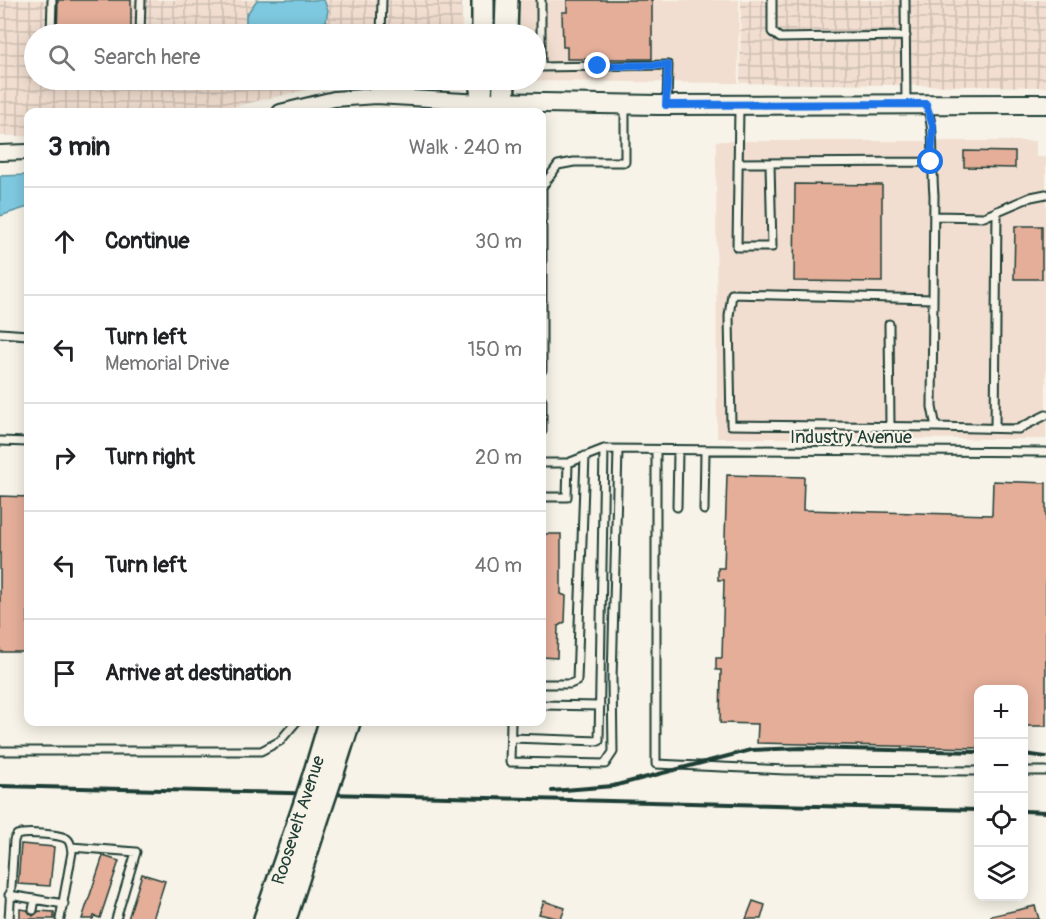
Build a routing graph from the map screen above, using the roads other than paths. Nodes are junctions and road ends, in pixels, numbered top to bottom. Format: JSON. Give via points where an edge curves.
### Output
{"nodes":[{"id":1,"x":52,"y":0,"type":"edge"},
{"id":2,"x":141,"y":0,"type":"edge"},
{"id":3,"x":382,"y":0,"type":"edge"},
{"id":4,"x":483,"y":0,"type":"edge"},
{"id":5,"x":507,"y":0,"type":"edge"},
{"id":6,"x":541,"y":0,"type":"edge"},
{"id":7,"x":772,"y":0,"type":"edge"},
{"id":8,"x":905,"y":0,"type":"edge"},
{"id":9,"x":51,"y":24,"type":"edge"},
{"id":10,"x":140,"y":24,"type":"edge"},
{"id":11,"x":381,"y":24,"type":"edge"},
{"id":12,"x":483,"y":24,"type":"edge"},
{"id":13,"x":506,"y":24,"type":"edge"},
{"id":14,"x":541,"y":24,"type":"edge"},
{"id":15,"x":906,"y":36,"type":"junction"},
{"id":16,"x":546,"y":67,"type":"edge"},
{"id":17,"x":376,"y":90,"type":"edge"},
{"id":18,"x":482,"y":90,"type":"edge"},
{"id":19,"x":504,"y":90,"type":"edge"},
{"id":20,"x":376,"y":96,"type":"junction"},
{"id":21,"x":739,"y":104,"type":"junction"},
{"id":22,"x":906,"y":104,"type":"junction"},
{"id":23,"x":926,"y":104,"type":"junction"},
{"id":24,"x":1046,"y":104,"type":"edge"},
{"id":25,"x":625,"y":105,"type":"junction"},
{"id":26,"x":666,"y":105,"type":"junction"},
{"id":27,"x":481,"y":107,"type":"edge"},
{"id":28,"x":297,"y":108,"type":"edge"},
{"id":29,"x":503,"y":108,"type":"edge"},
{"id":30,"x":24,"y":152,"type":"edge"},
{"id":31,"x":0,"y":153,"type":"edge"},
{"id":32,"x":931,"y":162,"type":"junction"},
{"id":33,"x":739,"y":163,"type":"junction"},
{"id":34,"x":770,"y":164,"type":"junction"},
{"id":35,"x":546,"y":182,"type":"edge"},
{"id":36,"x":1046,"y":195,"type":"edge"},
{"id":37,"x":997,"y":211,"type":"junction"},
{"id":38,"x":934,"y":216,"type":"junction"},
{"id":39,"x":933,"y":299,"type":"junction"},
{"id":40,"x":889,"y":324,"type":"dead end"},
{"id":41,"x":0,"y":333,"type":"edge"},
{"id":42,"x":24,"y":335,"type":"edge"},
{"id":43,"x":1046,"y":415,"type":"edge"},
{"id":44,"x":890,"y":426,"type":"junction"},
{"id":45,"x":936,"y":427,"type":"junction"},
{"id":46,"x":995,"y":428,"type":"junction"},
{"id":47,"x":0,"y":441,"type":"edge"},
{"id":48,"x":24,"y":442,"type":"edge"},
{"id":49,"x":604,"y":449,"type":"junction"},
{"id":50,"x":618,"y":450,"type":"junction"},
{"id":51,"x":656,"y":451,"type":"junction"},
{"id":52,"x":678,"y":451,"type":"junction"},
{"id":53,"x":705,"y":451,"type":"junction"},
{"id":54,"x":1046,"y":452,"type":"edge"},
{"id":55,"x":585,"y":456,"type":"junction"},
{"id":56,"x":546,"y":463,"type":"edge"},
{"id":57,"x":568,"y":463,"type":"junction"},
{"id":58,"x":546,"y":497,"type":"edge"},
{"id":59,"x":677,"y":507,"type":"dead end"},
{"id":60,"x":704,"y":510,"type":"dead end"},
{"id":61,"x":546,"y":684,"type":"edge"},
{"id":62,"x":546,"y":705,"type":"edge"},
{"id":63,"x":600,"y":706,"type":"junction"},
{"id":64,"x":293,"y":726,"type":"edge"},
{"id":65,"x":330,"y":726,"type":"edge"},
{"id":66,"x":347,"y":726,"type":"edge"},
{"id":67,"x":511,"y":726,"type":"edge"},
{"id":68,"x":511,"y":738,"type":"junction"},
{"id":69,"x":0,"y":751,"type":"edge"},
{"id":70,"x":974,"y":771,"type":"edge"},
{"id":71,"x":1028,"y":771,"type":"edge"},
{"id":72,"x":1046,"y":771,"type":"edge"},
{"id":73,"x":324,"y":772,"type":"junction"},
{"id":74,"x":311,"y":810,"type":"junction"},
{"id":75,"x":71,"y":847,"type":"junction"},
{"id":76,"x":9,"y":895,"type":"junction"},
{"id":77,"x":35,"y":899,"type":"junction"},
{"id":78,"x":64,"y":904,"type":"junction"},
{"id":79,"x":33,"y":910,"type":"dead end"},
{"id":80,"x":9,"y":919,"type":"edge"},
{"id":81,"x":60,"y":919,"type":"edge"},
{"id":82,"x":116,"y":919,"type":"edge"},
{"id":83,"x":265,"y":919,"type":"edge"},
{"id":84,"x":285,"y":919,"type":"edge"}],
"edges":[{"from":1,"to":9,"type":"lane"},
{"from":2,"to":10,"type":"lane"},
{"from":3,"to":11,"type":"lane"},
{"from":4,"to":12,"type":"main road"},
{"from":5,"to":13,"type":"main road"},
{"from":6,"to":14,"type":"lane"},
{"from":7,"to":15,"type":"lane","via":[[772,32],[780,38]]},
{"from":8,"to":15,"type":"lane"},
{"from":15,"to":22,"type":"lane"},
{"from":16,"to":26,"type":"lane","via":[[668,65]]},
{"from":17,"to":20,"type":"lane"},
{"from":18,"to":27,"type":"main road"},
{"from":19,"to":29,"type":"main road"},
{"from":20,"to":27,"type":"street"},
{"from":20,"to":28,"type":"street","via":[[334,99]]},
{"from":21,"to":22,"type":"street"},
{"from":21,"to":26,"type":"street"},
{"from":21,"to":33,"type":"lane"},
{"from":22,"to":23,"type":"street"},
{"from":23,"to":24,"type":"street"},
{"from":23,"to":32,"type":"lane","via":[[933,126]]},
{"from":25,"to":26,"type":"street"},
{"from":25,"to":29,"type":"street"},
{"from":25,"to":35,"type":"lane","via":[[625,162],[558,165]]},
{"from":27,"to":29,"type":"street"},
{"from":30,"to":31,"type":"street"},
{"from":32,"to":34,"type":"lane"},
{"from":32,"to":38,"type":"lane"},
{"from":33,"to":34,"type":"lane"},
{"from":33,"to":34,"type":"lane","via":[[737,247],[772,247]]},
{"from":36,"to":37,"type":"lane"},
{"from":37,"to":38,"type":"lane","via":[[984,217]]},
{"from":37,"to":46,"type":"lane"},
{"from":38,"to":39,"type":"lane"},
{"from":39,"to":44,"type":"lane","via":[[732,294],[730,425]]},
{"from":39,"to":45,"type":"lane","via":[[932,407]]},
{"from":40,"to":44,"type":"lane"},
{"from":41,"to":42,"type":"lane"},
{"from":43,"to":46,"type":"lane","via":[[1018,429]]},
{"from":44,"to":45,"type":"lane"},
{"from":45,"to":46,"type":"lane"},
{"from":47,"to":48,"type":"lane"},
{"from":49,"to":50,"type":"lane","name":"Industry Avenue"},
{"from":49,"to":55,"type":"lane"},
{"from":49,"to":63,"type":"lane"},
{"from":50,"to":51,"type":"lane","name":"Industry Avenue"},
{"from":50,"to":68,"type":"lane","via":[[613,752],[604,765],[510,762]]},
{"from":51,"to":52,"type":"lane","name":"Industry Avenue"},
{"from":51,"to":70,"type":"lane","via":[[656,764],[785,770]]},
{"from":52,"to":53,"type":"lane","name":"Industry Avenue"},
{"from":52,"to":59,"type":"lane"},
{"from":53,"to":54,"type":"lane","name":"Industry Avenue"},
{"from":53,"to":60,"type":"lane"},
{"from":55,"to":57,"type":"lane"},
{"from":55,"to":61,"type":"lane","via":[[577,681]]},
{"from":56,"to":57,"type":"lane"},
{"from":57,"to":58,"type":"lane","via":[[567,497]]},
{"from":62,"to":63,"type":"lane"},
{"from":63,"to":68,"type":"lane","via":[[599,741]]},
{"from":64,"to":69,"type":"lane","via":[[280,741],[261,752]]},
{"from":65,"to":73,"type":"main road","name":"Roosevelt Avenue"},
{"from":66,"to":73,"type":"main road","name":"Roosevelt Avenue"},
{"from":67,"to":68,"type":"lane"},
{"from":71,"to":72,"type":"lane"},
{"from":73,"to":74,"type":"main road","name":"Roosevelt Avenue","bridge":true},
{"from":74,"to":83,"type":"main road","name":"Roosevelt Avenue"},
{"from":74,"to":84,"type":"main road","name":"Roosevelt Avenue"},
{"from":75,"to":76,"type":"lane","via":[[64,837],[17,835]]},
{"from":75,"to":78,"type":"lane"},
{"from":75,"to":82,"type":"lane","via":[[136,852]]},
{"from":76,"to":77,"type":"lane"},
{"from":76,"to":80,"type":"lane"},
{"from":77,"to":78,"type":"lane"},
{"from":77,"to":79,"type":"lane"},
{"from":78,"to":81,"type":"lane"}]}
